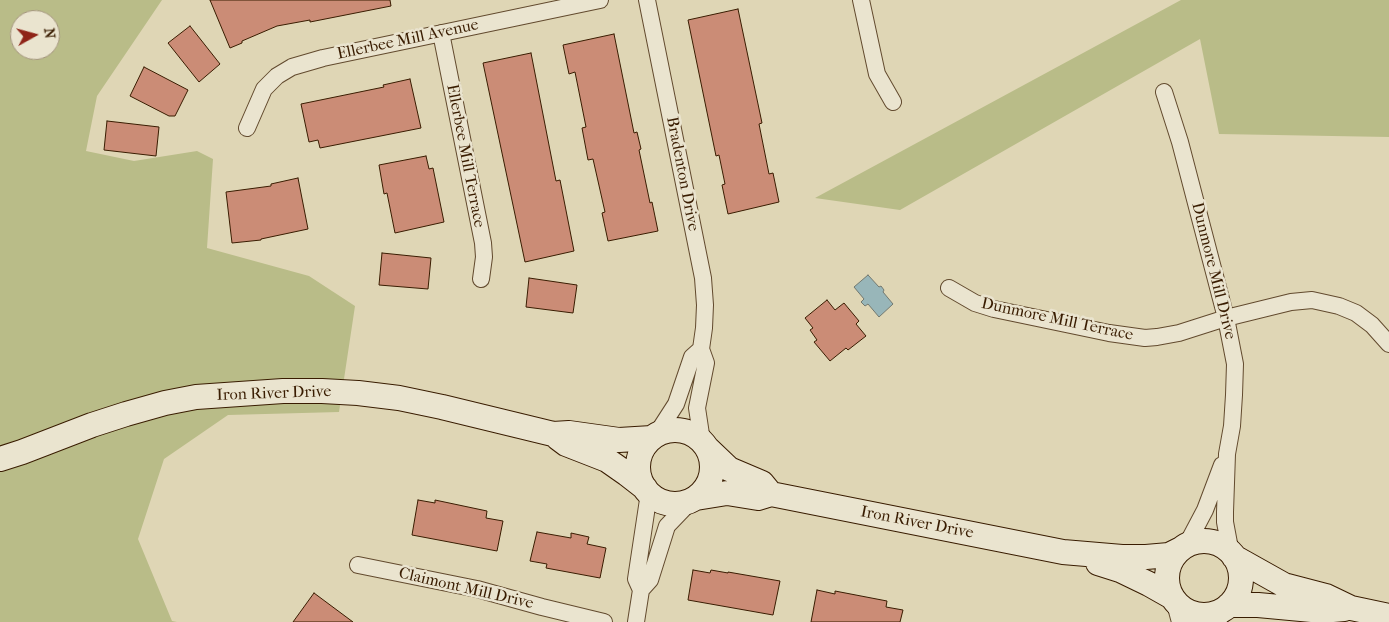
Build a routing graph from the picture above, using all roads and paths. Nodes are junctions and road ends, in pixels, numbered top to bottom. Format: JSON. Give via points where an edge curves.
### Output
{"nodes":[{"id":1,"x":600,"y":0,"type":"edge"},
{"id":2,"x":647,"y":0,"type":"edge"},
{"id":3,"x":861,"y":0,"type":"edge"},
{"id":4,"x":441,"y":33,"type":"junction"},
{"id":5,"x":1164,"y":92,"type":"dead end"},
{"id":6,"x":893,"y":102,"type":"dead end"},
{"id":7,"x":247,"y":128,"type":"dead end"},
{"id":8,"x":480,"y":279,"type":"dead end"},
{"id":9,"x":949,"y":288,"type":"dead end"},
{"id":10,"x":1226,"y":318,"type":"junction"},
{"id":11,"x":1389,"y":344,"type":"edge"},
{"id":12,"x":701,"y":349,"type":"junction"},
{"id":13,"x":553,"y":434,"type":"junction"},
{"id":14,"x":654,"y":436,"type":"junction"},
{"id":15,"x":705,"y":445,"type":"junction"},
{"id":16,"x":1227,"y":454,"type":"junction"},
{"id":17,"x":0,"y":459,"type":"edge"},
{"id":18,"x":647,"y":491,"type":"junction"},
{"id":19,"x":771,"y":494,"type":"junction"},
{"id":20,"x":694,"y":499,"type":"junction"},
{"id":21,"x":1184,"y":547,"type":"junction"},
{"id":22,"x":1063,"y":552,"type":"junction"},
{"id":23,"x":1233,"y":556,"type":"junction"},
{"id":24,"x":358,"y":565,"type":"dead end"},
{"id":25,"x":641,"y":590,"type":"junction"},
{"id":26,"x":1175,"y":606,"type":"edge"},
{"id":27,"x":1351,"y":608,"type":"junction"},
{"id":28,"x":1224,"y":611,"type":"edge"},
{"id":29,"x":1389,"y":616,"type":"edge"},
{"id":30,"x":604,"y":622,"type":"edge"},
{"id":31,"x":636,"y":622,"type":"edge"}],
"edges":[{"from":1,"to":4,"type":"street","name":"Ellerbee Mill Avenue"},
{"from":2,"to":12,"type":"street","name":"Bradenton Drive","via":[[703,278]]},
{"from":3,"to":6,"type":"street","via":[[877,74]]},
{"from":4,"to":7,"type":"street","name":"Ellerbee Mill Avenue","via":[[292,67],[264,89]]},
{"from":4,"to":8,"type":"street","name":"Ellerbee Mill Terrace","via":[[483,243]]},
{"from":5,"to":10,"type":"street","name":"Dunmore Mill Drive"},
{"from":9,"to":10,"type":"street","name":"Dunmore Mill Terrace","via":[[983,307],[1128,337],[1157,338]]},
{"from":10,"to":11,"type":"street","name":"Dunmore Mill Terrace","via":[[1291,302],[1325,302],[1356,314],[1372,325]]},
{"from":10,"to":16,"type":"street","name":"Dunmore Mill Drive","via":[[1235,364]]},
{"from":12,"to":14,"type":"street","name":"Bradenton Drive","via":[[692,357],[676,404]]},
{"from":12,"to":15,"type":"street","name":"Bradenton Drive","via":[[706,363],[697,408]]},
{"from":13,"to":14,"type":"street","name":"Iron River Drive","via":[[619,440]]},
{"from":13,"to":17,"type":"street","name":"Iron River Drive","via":[[399,398],[322,390],[283,391],[165,402]]},
{"from":13,"to":18,"type":"street","name":"Iron River Drive","via":[[566,444],[607,460]]},
{"from":14,"to":15,"type":"street","via":[[666,431],[685,431]]},
{"from":14,"to":18,"type":"street","via":[[644,446],[638,467]]},
{"from":15,"to":19,"type":"street","name":"Iron River Drive","via":[[729,469],[762,484]]},
{"from":15,"to":20,"type":"street","via":[[711,458],[712,476],[703,492]]},
{"from":16,"to":21,"type":"street","name":"Dunmore Mill Drive","via":[[1205,510]]},
{"from":16,"to":23,"type":"street","name":"Dunmore Mill Drive","via":[[1225,522]]},
{"from":18,"to":20,"type":"street","via":[[656,499],[673,504]]},
{"from":18,"to":25,"type":"street","via":[[636,579]]},
{"from":19,"to":20,"type":"street","name":"Iron River Drive","via":[[758,498],[727,492]]},
{"from":19,"to":22,"type":"street","name":"Iron River Drive"},
{"from":20,"to":25,"type":"street","via":[[667,526],[650,580]]},
{"from":21,"to":22,"type":"street","name":"Iron River Drive","via":[[1169,555],[1146,557]]},
{"from":21,"to":23,"type":"street","via":[[1205,541],[1224,547]]},
{"from":21,"to":26,"type":"street","via":[[1174,556],[1167,575]]},
{"from":22,"to":26,"type":"street","name":"Iron River Drive","via":[[1120,570],[1149,584]]},
{"from":23,"to":27,"type":"street","via":[[1284,585],[1326,596]]},
{"from":23,"to":28,"type":"street","via":[[1240,577],[1239,587]]},
{"from":24,"to":30,"type":"street","name":"Claimont Mill Drive","via":[[477,589]]},
{"from":25,"to":31,"type":"street"},
{"from":26,"to":28,"type":"street","via":[[1196,614]]},
{"from":27,"to":28,"type":"street","via":[[1322,611],[1281,606]]},
{"from":27,"to":29,"type":"street"}]}
